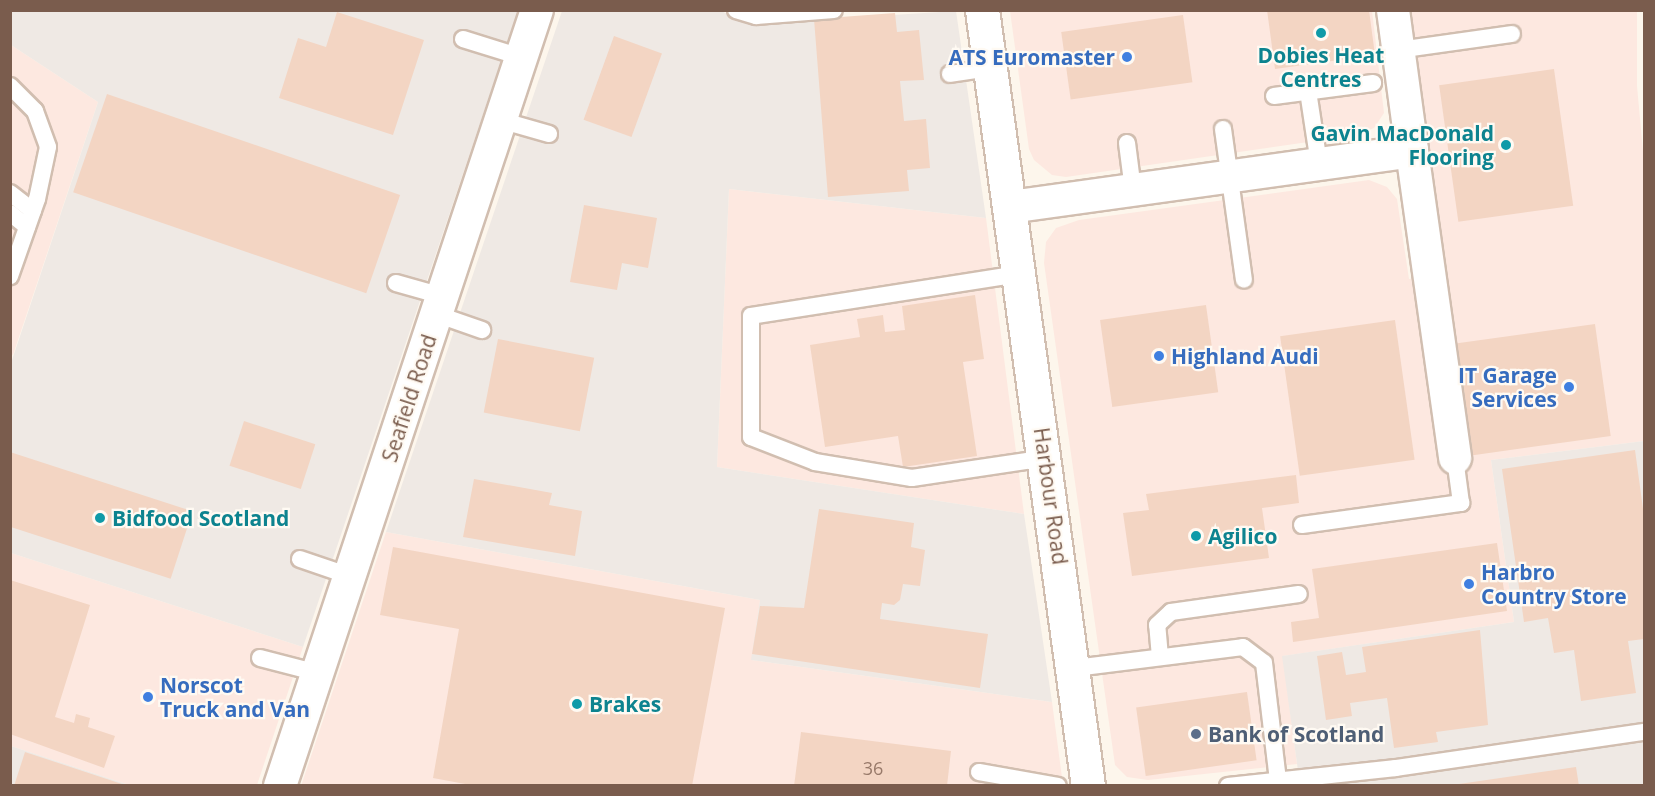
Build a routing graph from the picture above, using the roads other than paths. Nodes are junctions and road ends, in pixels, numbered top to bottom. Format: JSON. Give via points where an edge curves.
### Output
{"nodes":[{"id":1,"x":537,"y":10,"type":"edge"},
{"id":2,"x":736,"y":10,"type":"edge"},
{"id":3,"x":834,"y":10,"type":"edge"},
{"id":4,"x":982,"y":10,"type":"edge"},
{"id":5,"x":1393,"y":10,"type":"edge"},
{"id":6,"x":1512,"y":34,"type":"dead end"},
{"id":7,"x":463,"y":39,"type":"dead end"},
{"id":8,"x":1398,"y":50,"type":"junction"},
{"id":9,"x":521,"y":57,"type":"junction"},
{"id":10,"x":990,"y":68,"type":"junction"},
{"id":11,"x":950,"y":74,"type":"dead end"},
{"id":12,"x":1373,"y":82,"type":"dead end"},
{"id":13,"x":10,"y":86,"type":"edge"},
{"id":14,"x":1308,"y":91,"type":"junction"},
{"id":15,"x":1274,"y":96,"type":"dead end"},
{"id":16,"x":500,"y":120,"type":"junction"},
{"id":17,"x":1223,"y":129,"type":"dead end"},
{"id":18,"x":549,"y":134,"type":"dead end"},
{"id":19,"x":1127,"y":143,"type":"dead end"},
{"id":20,"x":1412,"y":151,"type":"junction"},
{"id":21,"x":1319,"y":164,"type":"junction"},
{"id":22,"x":1229,"y":176,"type":"junction"},
{"id":23,"x":1133,"y":190,"type":"junction"},
{"id":24,"x":10,"y":193,"type":"edge"},
{"id":25,"x":1010,"y":207,"type":"junction"},
{"id":26,"x":33,"y":211,"type":"junction"},
{"id":27,"x":10,"y":213,"type":"edge"},
{"id":28,"x":27,"y":227,"type":"junction"},
{"id":29,"x":1019,"y":274,"type":"junction"},
{"id":30,"x":10,"y":276,"type":"edge"},
{"id":31,"x":1244,"y":280,"type":"dead end"},
{"id":32,"x":396,"y":283,"type":"dead end"},
{"id":33,"x":440,"y":305,"type":"junction"},
{"id":34,"x":482,"y":330,"type":"dead end"},
{"id":35,"x":1046,"y":458,"type":"junction"},
{"id":36,"x":1455,"y":458,"type":"joint"},
{"id":37,"x":1302,"y":525,"type":"dead end"},
{"id":38,"x":300,"y":559,"type":"dead end"},
{"id":39,"x":350,"y":576,"type":"junction"},
{"id":40,"x":1299,"y":594,"type":"dead end"},
{"id":41,"x":1160,"y":657,"type":"junction"},
{"id":42,"x":260,"y":658,"type":"dead end"},
{"id":43,"x":1075,"y":668,"type":"junction"},
{"id":44,"x":318,"y":674,"type":"junction"},
{"id":45,"x":1644,"y":732,"type":"edge"},
{"id":46,"x":979,"y":772,"type":"dead end"},
{"id":47,"x":1272,"y":782,"type":"edge"},
{"id":48,"x":1074,"y":785,"type":"edge"},
{"id":49,"x":280,"y":786,"type":"edge"},
{"id":50,"x":1228,"y":786,"type":"edge"}],
"edges":[{"from":1,"to":9,"type":"street","name":"Seafield Road"},
{"from":2,"to":3,"type":"lane","via":[[756,16]]},
{"from":4,"to":10,"type":"street","name":"Harbour Road"},
{"from":5,"to":8,"type":"street"},
{"from":6,"to":8,"type":"lane"},
{"from":7,"to":9,"type":"lane"},
{"from":8,"to":20,"type":"street"},
{"from":9,"to":16,"type":"street","name":"Seafield Road"},
{"from":10,"to":11,"type":"lane"},
{"from":10,"to":25,"type":"street","name":"Harbour Road"},
{"from":12,"to":14,"type":"lane"},
{"from":13,"to":26,"type":"lane","via":[[35,111],[48,147]]},
{"from":14,"to":15,"type":"lane"},
{"from":14,"to":21,"type":"lane"},
{"from":16,"to":18,"type":"lane"},
{"from":16,"to":33,"type":"street","name":"Seafield Road"},
{"from":17,"to":22,"type":"lane"},
{"from":19,"to":23,"type":"lane"},
{"from":20,"to":21,"type":"street"},
{"from":20,"to":36,"type":"street"},
{"from":21,"to":22,"type":"street"},
{"from":22,"to":23,"type":"street"},
{"from":22,"to":31,"type":"lane"},
{"from":23,"to":25,"type":"street"},
{"from":24,"to":26,"type":"lane"},
{"from":25,"to":29,"type":"street","name":"Harbour Road"},
{"from":26,"to":28,"type":"lane"},
{"from":27,"to":28,"type":"lane"},
{"from":28,"to":30,"type":"lane"},
{"from":29,"to":35,"type":"street","name":"Harbour Road"},
{"from":29,"to":35,"type":"lane","via":[[751,316],[751,437],[815,462],[912,478]]},
{"from":32,"to":33,"type":"lane"},
{"from":33,"to":34,"type":"lane"},
{"from":33,"to":39,"type":"street","name":"Seafield Road"},
{"from":35,"to":43,"type":"street","name":"Harbour Road"},
{"from":36,"to":37,"type":"lane","via":[[1461,503]]},
{"from":38,"to":39,"type":"lane"},
{"from":39,"to":44,"type":"street","name":"Seafield Road"},
{"from":40,"to":41,"type":"lane","via":[[1171,612],[1158,625]]},
{"from":41,"to":43,"type":"lane"},
{"from":41,"to":47,"type":"lane","via":[[1243,647],[1264,663]]},
{"from":42,"to":44,"type":"lane"},
{"from":43,"to":48,"type":"street","name":"Harbour Road"},
{"from":44,"to":49,"type":"street","name":"Seafield Road"},
{"from":45,"to":47,"type":"lane"},
{"from":46,"to":48,"type":"lane"},
{"from":47,"to":50,"type":"lane"}]}
